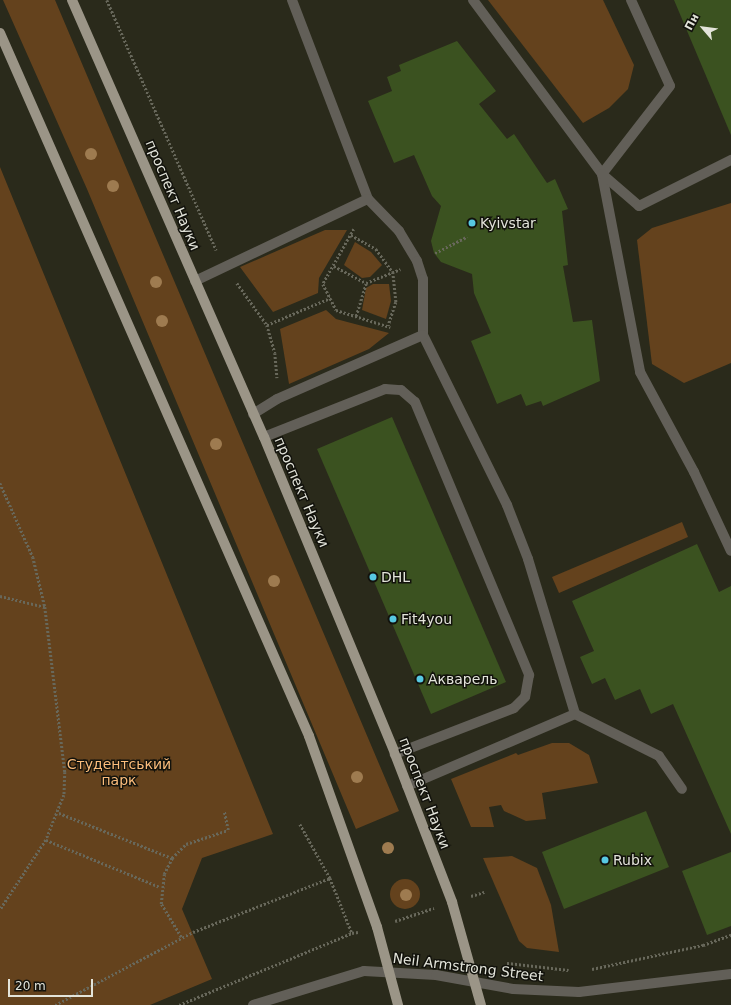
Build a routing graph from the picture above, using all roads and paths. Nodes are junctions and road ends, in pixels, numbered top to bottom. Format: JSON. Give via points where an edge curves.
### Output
{"nodes":[{"id":1,"x":72,"y":0,"type":"edge"},
{"id":2,"x":107,"y":0,"type":"edge"},
{"id":3,"x":292,"y":0,"type":"edge"},
{"id":4,"x":473,"y":0,"type":"edge"},
{"id":5,"x":631,"y":0,"type":"edge"},
{"id":6,"x":0,"y":33,"type":"edge"},
{"id":7,"x":731,"y":160,"type":"edge"},
{"id":8,"x":602,"y":174,"type":"junction"},
{"id":9,"x":368,"y":199,"type":"junction"},
{"id":10,"x":351,"y":235,"type":"junction"},
{"id":11,"x":223,"y":266,"type":"junction"},
{"id":12,"x":333,"y":266,"type":"junction"},
{"id":13,"x":195,"y":281,"type":"junction"},
{"id":14,"x":330,"y":298,"type":"junction"},
{"id":15,"x":356,"y":316,"type":"junction"},
{"id":16,"x":267,"y":325,"type":"junction"},
{"id":17,"x":388,"y":326,"type":"junction"},
{"id":18,"x":424,"y":335,"type":"junction"},
{"id":19,"x":277,"y":399,"type":"junction"},
{"id":20,"x":253,"y":414,"type":"junction"},
{"id":21,"x":264,"y":437,"type":"junction"},
{"id":22,"x":0,"y":482,"type":"edge"},
{"id":23,"x":731,"y":551,"type":"edge"},
{"id":24,"x":0,"y":596,"type":"edge"},
{"id":25,"x":45,"y":606,"type":"junction"},
{"id":26,"x":575,"y":714,"type":"junction"},
{"id":27,"x":395,"y":754,"type":"junction"},
{"id":28,"x":407,"y":786,"type":"junction"},
{"id":29,"x":682,"y":788,"type":"dead end"},
{"id":30,"x":224,"y":811,"type":"dead end"},
{"id":31,"x":58,"y":813,"type":"junction"},
{"id":32,"x":46,"y":840,"type":"junction"},
{"id":33,"x":172,"y":858,"type":"junction"},
{"id":34,"x":330,"y":878,"type":"dead end"},
{"id":35,"x":160,"y":887,"type":"junction"},
{"id":36,"x":0,"y":910,"type":"edge"},
{"id":37,"x":352,"y":933,"type":"dead end"},
{"id":38,"x":731,"y":935,"type":"edge"},
{"id":39,"x":181,"y":937,"type":"junction"},
{"id":40,"x":507,"y":963,"type":"dead end"},
{"id":41,"x":588,"y":969,"type":"dead end"},
{"id":42,"x":573,"y":970,"type":"dead end"},
{"id":43,"x":390,"y":971,"type":"junction"},
{"id":44,"x":731,"y":974,"type":"edge"},
{"id":45,"x":476,"y":982,"type":"junction"},
{"id":46,"x":55,"y":1005,"type":"edge"},
{"id":47,"x":178,"y":1005,"type":"edge"},
{"id":48,"x":253,"y":1005,"type":"edge"},
{"id":49,"x":398,"y":1005,"type":"edge"},
{"id":50,"x":481,"y":1005,"type":"edge"}],
"edges":[{"from":1,"to":13,"type":"main road","name":"проспект Науки"},
{"from":2,"to":11,"type":"path"},
{"from":3,"to":9,"type":"street"},
{"from":4,"to":8,"type":"street"},
{"from":5,"to":8,"type":"street","via":[[670,86]]},
{"from":6,"to":43,"type":"main road","via":[[309,736]]},
{"from":7,"to":8,"type":"street","via":[[639,206]]},
{"from":8,"to":23,"type":"street","via":[[640,372],[694,472]]},
{"from":9,"to":10,"type":"path"},
{"from":9,"to":11,"type":"street"},
{"from":9,"to":18,"type":"street","via":[[399,231],[416,262],[423,279]]},
{"from":10,"to":12,"type":"path"},
{"from":10,"to":17,"type":"path","via":[[376,249],[393,272],[396,302]]},
{"from":11,"to":13,"type":"street"},
{"from":11,"to":16,"type":"path"},
{"from":12,"to":14,"type":"path","via":[[323,284]]},
{"from":12,"to":15,"type":"path","via":[[366,283]]},
{"from":13,"to":20,"type":"main road","name":"проспект Науки"},
{"from":14,"to":15,"type":"path","via":[[336,310]]},
{"from":14,"to":16,"type":"path"},
{"from":15,"to":17,"type":"path"},
{"from":16,"to":19,"type":"path","via":[[275,353]]},
{"from":17,"to":18,"type":"path"},
{"from":18,"to":19,"type":"street"},
{"from":18,"to":26,"type":"street","via":[[507,505],[528,558]]},
{"from":19,"to":20,"type":"street"},
{"from":20,"to":21,"type":"main road","name":"проспект Науки"},
{"from":21,"to":27,"type":"main road","name":"проспект Науки"},
{"from":21,"to":27,"type":"street","via":[[385,389],[401,390],[415,402],[529,675],[525,697],[514,708]]},
{"from":22,"to":25,"type":"path","via":[[33,557]]},
{"from":24,"to":25,"type":"path"},
{"from":25,"to":31,"type":"path","via":[[65,772]]},
{"from":26,"to":28,"type":"street"},
{"from":26,"to":29,"type":"street","via":[[659,756]]},
{"from":27,"to":28,"type":"main road","name":"проспект Науки"},
{"from":28,"to":45,"type":"main road","name":"проспект Науки","via":[[452,902]]},
{"from":30,"to":33,"type":"path","via":[[228,830],[186,844]]},
{"from":31,"to":32,"type":"path"},
{"from":31,"to":33,"type":"path"},
{"from":32,"to":35,"type":"path"},
{"from":32,"to":36,"type":"path"},
{"from":33,"to":35,"type":"path"},
{"from":34,"to":39,"type":"path"},
{"from":35,"to":39,"type":"path","via":[[161,904]]},
{"from":37,"to":47,"type":"path"},
{"from":38,"to":41,"type":"path","via":[[703,945]]},
{"from":39,"to":46,"type":"path"},
{"from":40,"to":42,"type":"path"},
{"from":43,"to":45,"type":"street","name":"Neil Armstrong Street"},
{"from":43,"to":48,"type":"street","name":"Neil Armstrong Street","via":[[364,971]]},
{"from":43,"to":49,"type":"main road"},
{"from":44,"to":45,"type":"street","name":"Neil Armstrong Street","via":[[579,992],[513,989]]},
{"from":45,"to":50,"type":"main road","name":"проспект Науки"}]}
